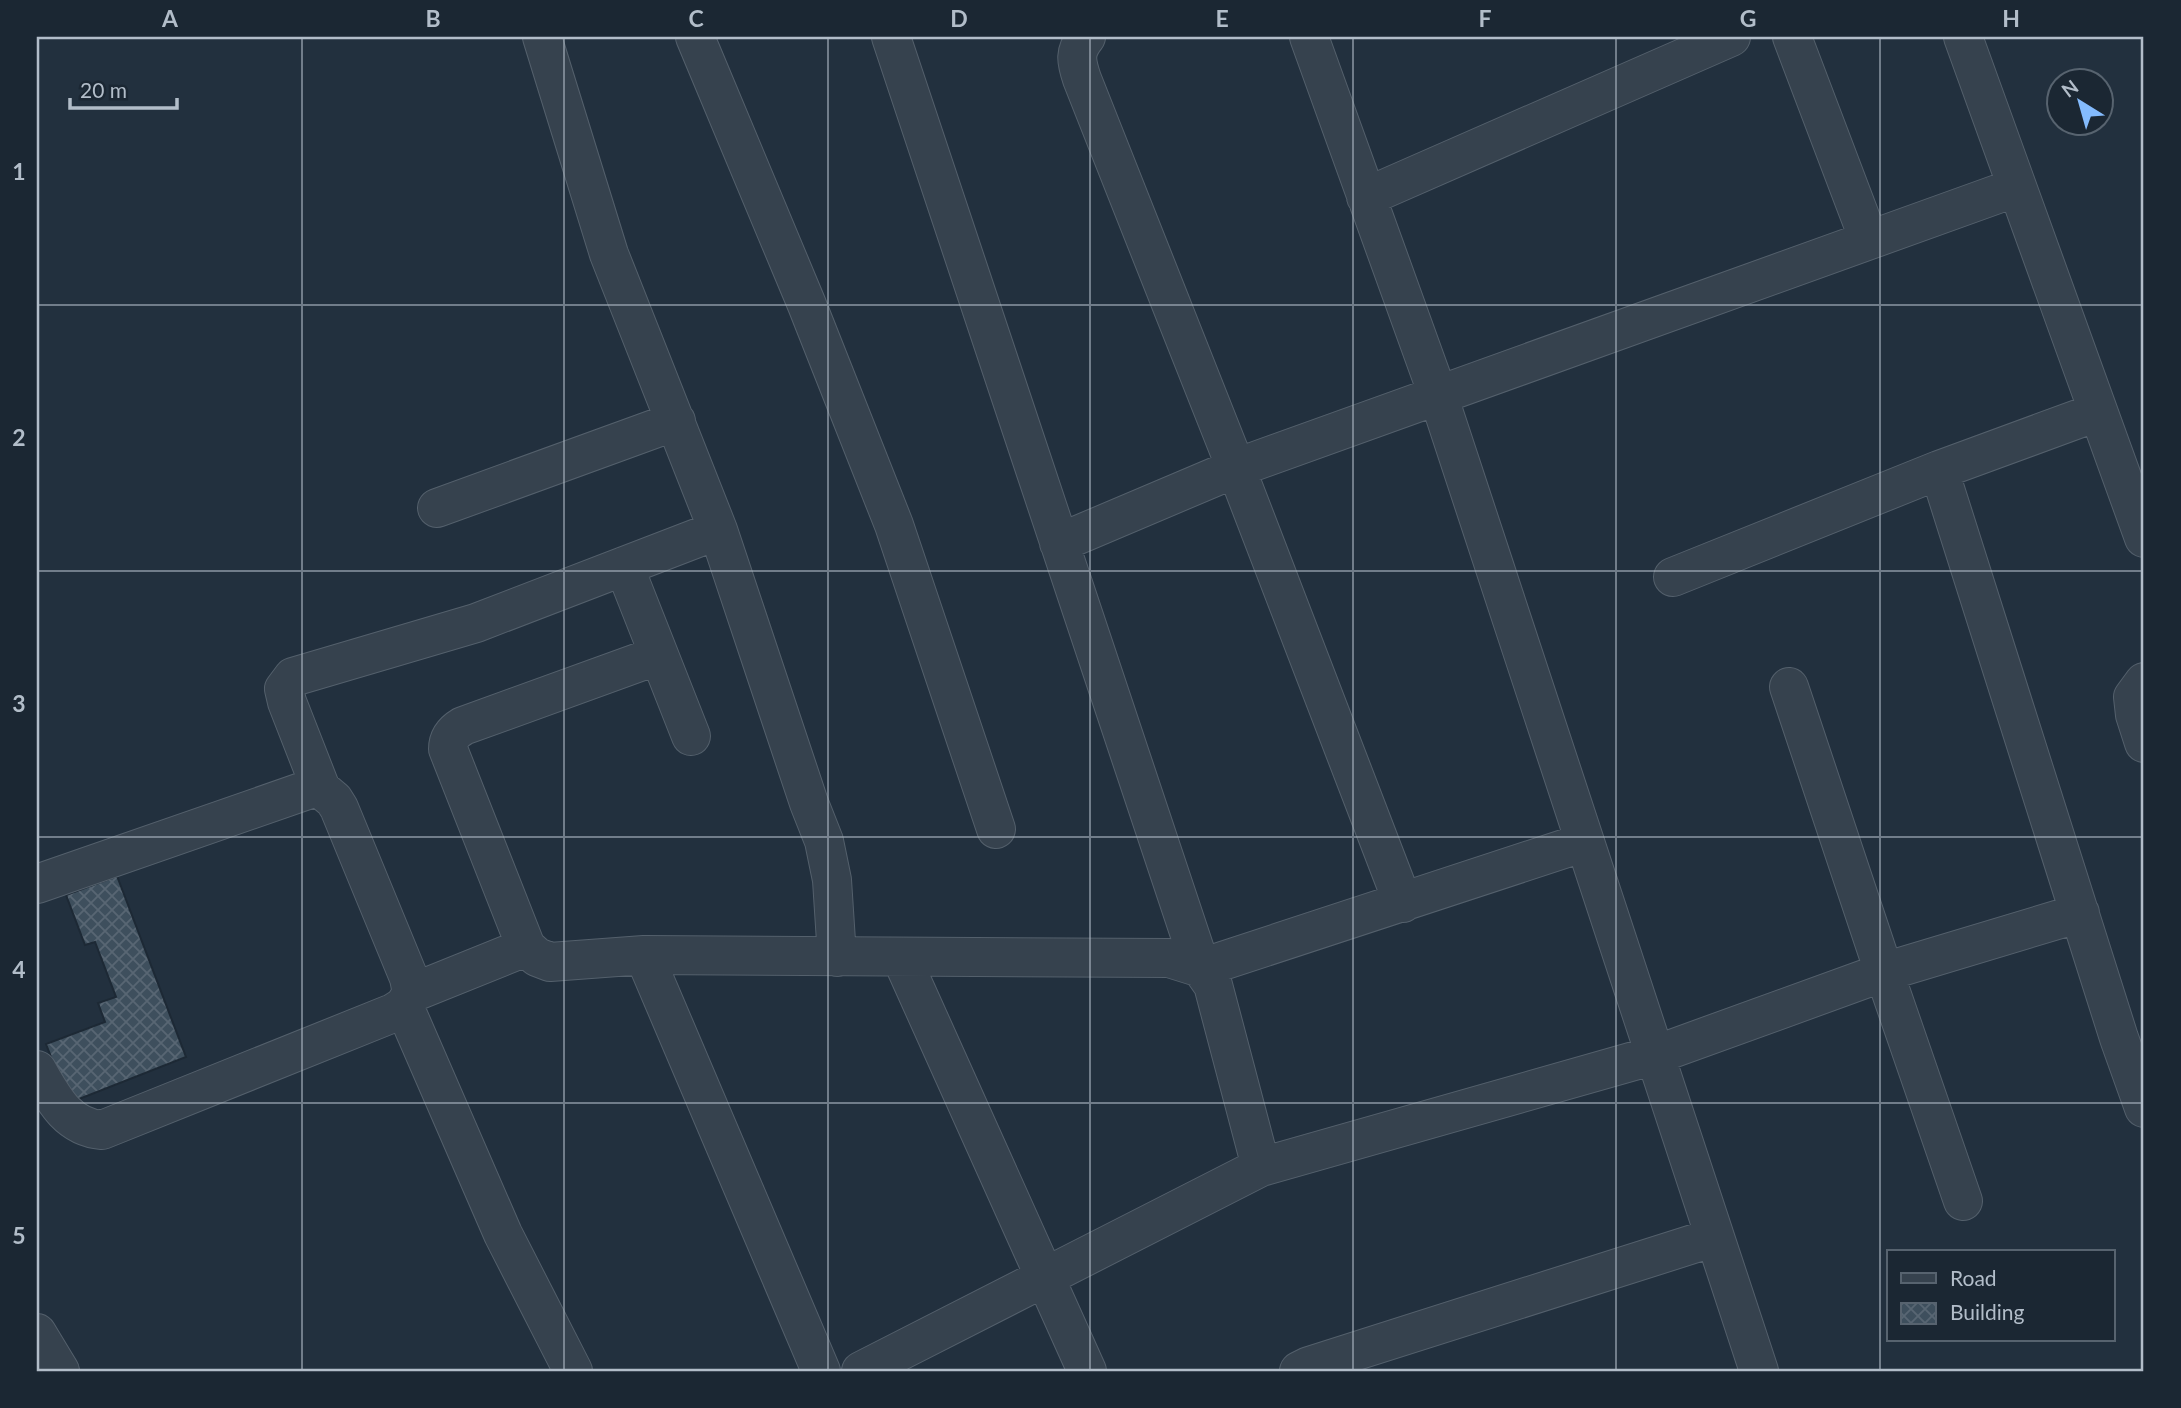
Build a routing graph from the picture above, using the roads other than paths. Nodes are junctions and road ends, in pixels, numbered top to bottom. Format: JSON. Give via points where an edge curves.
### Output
{"nodes":[{"id":1,"x":542,"y":37,"type":"edge"},
{"id":2,"x":695,"y":37,"type":"edge"},
{"id":3,"x":891,"y":37,"type":"edge"},
{"id":4,"x":1086,"y":37,"type":"edge"},
{"id":5,"x":1309,"y":37,"type":"edge"},
{"id":6,"x":1731,"y":37,"type":"edge"},
{"id":7,"x":1792,"y":37,"type":"edge"},
{"id":8,"x":1963,"y":37,"type":"edge"},
{"id":9,"x":2017,"y":187,"type":"junction"},
{"id":10,"x":1366,"y":197,"type":"junction"},
{"id":11,"x":1869,"y":240,"type":"junction"},
{"id":12,"x":1438,"y":395,"type":"junction"},
{"id":13,"x":2097,"y":412,"type":"junction"},
{"id":14,"x":676,"y":421,"type":"junction"},
{"id":15,"x":1236,"y":468,"type":"junction"},
{"id":16,"x":1939,"y":470,"type":"junction"},
{"id":17,"x":437,"y":508,"type":"dead end"},
{"id":18,"x":718,"y":530,"type":"junction"},
{"id":19,"x":2144,"y":538,"type":"edge"},
{"id":20,"x":1059,"y":543,"type":"junction"},
{"id":21,"x":624,"y":566,"type":"junction"},
{"id":22,"x":1672,"y":577,"type":"dead end"},
{"id":23,"x":659,"y":655,"type":"junction"},
{"id":24,"x":2144,"y":682,"type":"edge"},
{"id":25,"x":1789,"y":687,"type":"dead end"},
{"id":26,"x":691,"y":736,"type":"dead end"},
{"id":27,"x":2144,"y":743,"type":"edge"},
{"id":28,"x":321,"y":789,"type":"junction"},
{"id":29,"x":996,"y":829,"type":"dead end"},
{"id":30,"x":1585,"y":842,"type":"junction"},
{"id":31,"x":37,"y":884,"type":"edge"},
{"id":32,"x":1404,"y":903,"type":"junction"},
{"id":33,"x":2080,"y":914,"type":"junction"},
{"id":34,"x":526,"y":947,"type":"junction"},
{"id":35,"x":644,"y":955,"type":"junction"},
{"id":36,"x":837,"y":957,"type":"junction"},
{"id":37,"x":901,"y":957,"type":"junction"},
{"id":38,"x":1201,"y":968,"type":"junction"},
{"id":39,"x":1884,"y":972,"type":"junction"},
{"id":40,"x":408,"y":1000,"type":"junction"},
{"id":41,"x":2132,"y":1034,"type":"edge"},
{"id":42,"x":1655,"y":1055,"type":"junction"},
{"id":43,"x":37,"y":1070,"type":"edge"},
{"id":44,"x":2144,"y":1108,"type":"edge"},
{"id":45,"x":1261,"y":1167,"type":"junction"},
{"id":46,"x":1963,"y":1201,"type":"dead end"},
{"id":47,"x":1715,"y":1237,"type":"junction"},
{"id":48,"x":1045,"y":1277,"type":"junction"},
{"id":49,"x":37,"y":1334,"type":"edge"},
{"id":50,"x":60,"y":1371,"type":"edge"},
{"id":51,"x":573,"y":1371,"type":"edge"},
{"id":52,"x":821,"y":1371,"type":"edge"},
{"id":53,"x":861,"y":1371,"type":"edge"},
{"id":54,"x":1087,"y":1371,"type":"edge"},
{"id":55,"x":1299,"y":1371,"type":"edge"},
{"id":56,"x":1759,"y":1371,"type":"edge"}],
"edges":[{"from":1,"to":14,"type":"street","via":[[609,254]]},
{"from":2,"to":29,"type":"street","via":[[894,525]]},
{"from":3,"to":20,"type":"street"},
{"from":4,"to":15,"type":"street","via":[[1075,58],[1082,79]]},
{"from":5,"to":10,"type":"street"},
{"from":6,"to":10,"type":"street"},
{"from":7,"to":11,"type":"street"},
{"from":8,"to":9,"type":"street"},
{"from":9,"to":11,"type":"street"},
{"from":9,"to":13,"type":"street"},
{"from":10,"to":12,"type":"street"},
{"from":11,"to":12,"type":"street"},
{"from":12,"to":15,"type":"street"},
{"from":12,"to":30,"type":"street"},
{"from":13,"to":16,"type":"street"},
{"from":13,"to":19,"type":"street"},
{"from":14,"to":17,"type":"street"},
{"from":14,"to":18,"type":"street"},
{"from":15,"to":20,"type":"street"},
{"from":15,"to":32,"type":"street"},
{"from":16,"to":22,"type":"street"},
{"from":16,"to":33,"type":"street"},
{"from":18,"to":21,"type":"street"},
{"from":18,"to":36,"type":"street","via":[[824,841],[832,880]]},
{"from":20,"to":38,"type":"street"},
{"from":21,"to":23,"type":"street"},
{"from":21,"to":28,"type":"street","via":[[476,623],[293,677],[284,689],[285,696]]},
{"from":23,"to":26,"type":"street"},
{"from":23,"to":34,"type":"street","via":[[463,726],[448,742]]},
{"from":24,"to":27,"type":"street","via":[[2133,697]]},
{"from":25,"to":39,"type":"street"},
{"from":28,"to":31,"type":"street","via":[[288,796]]},
{"from":28,"to":40,"type":"street","via":[[339,808],[410,978]]},
{"from":30,"to":32,"type":"street"},
{"from":30,"to":42,"type":"street"},
{"from":32,"to":38,"type":"street"},
{"from":33,"to":39,"type":"street"},
{"from":33,"to":41,"type":"street"},
{"from":34,"to":35,"type":"street","via":[[550,962]]},
{"from":34,"to":40,"type":"street"},
{"from":35,"to":36,"type":"street"},
{"from":35,"to":52,"type":"street"},
{"from":36,"to":37,"type":"street"},
{"from":37,"to":38,"type":"street","via":[[1169,958]]},
{"from":37,"to":48,"type":"street"},
{"from":38,"to":45,"type":"street","via":[[1213,985]]},
{"from":39,"to":42,"type":"street"},
{"from":39,"to":46,"type":"street"},
{"from":40,"to":43,"type":"street","via":[[393,1013],[102,1130],[83,1126],[69,1116]]},
{"from":40,"to":51,"type":"street","via":[[503,1234]]},
{"from":41,"to":44,"type":"street"},
{"from":42,"to":45,"type":"street"},
{"from":42,"to":47,"type":"street"},
{"from":45,"to":48,"type":"street"},
{"from":47,"to":55,"type":"street"},
{"from":47,"to":56,"type":"street"},
{"from":48,"to":53,"type":"street"},
{"from":48,"to":54,"type":"street"},
{"from":49,"to":50,"type":"street"}]}
